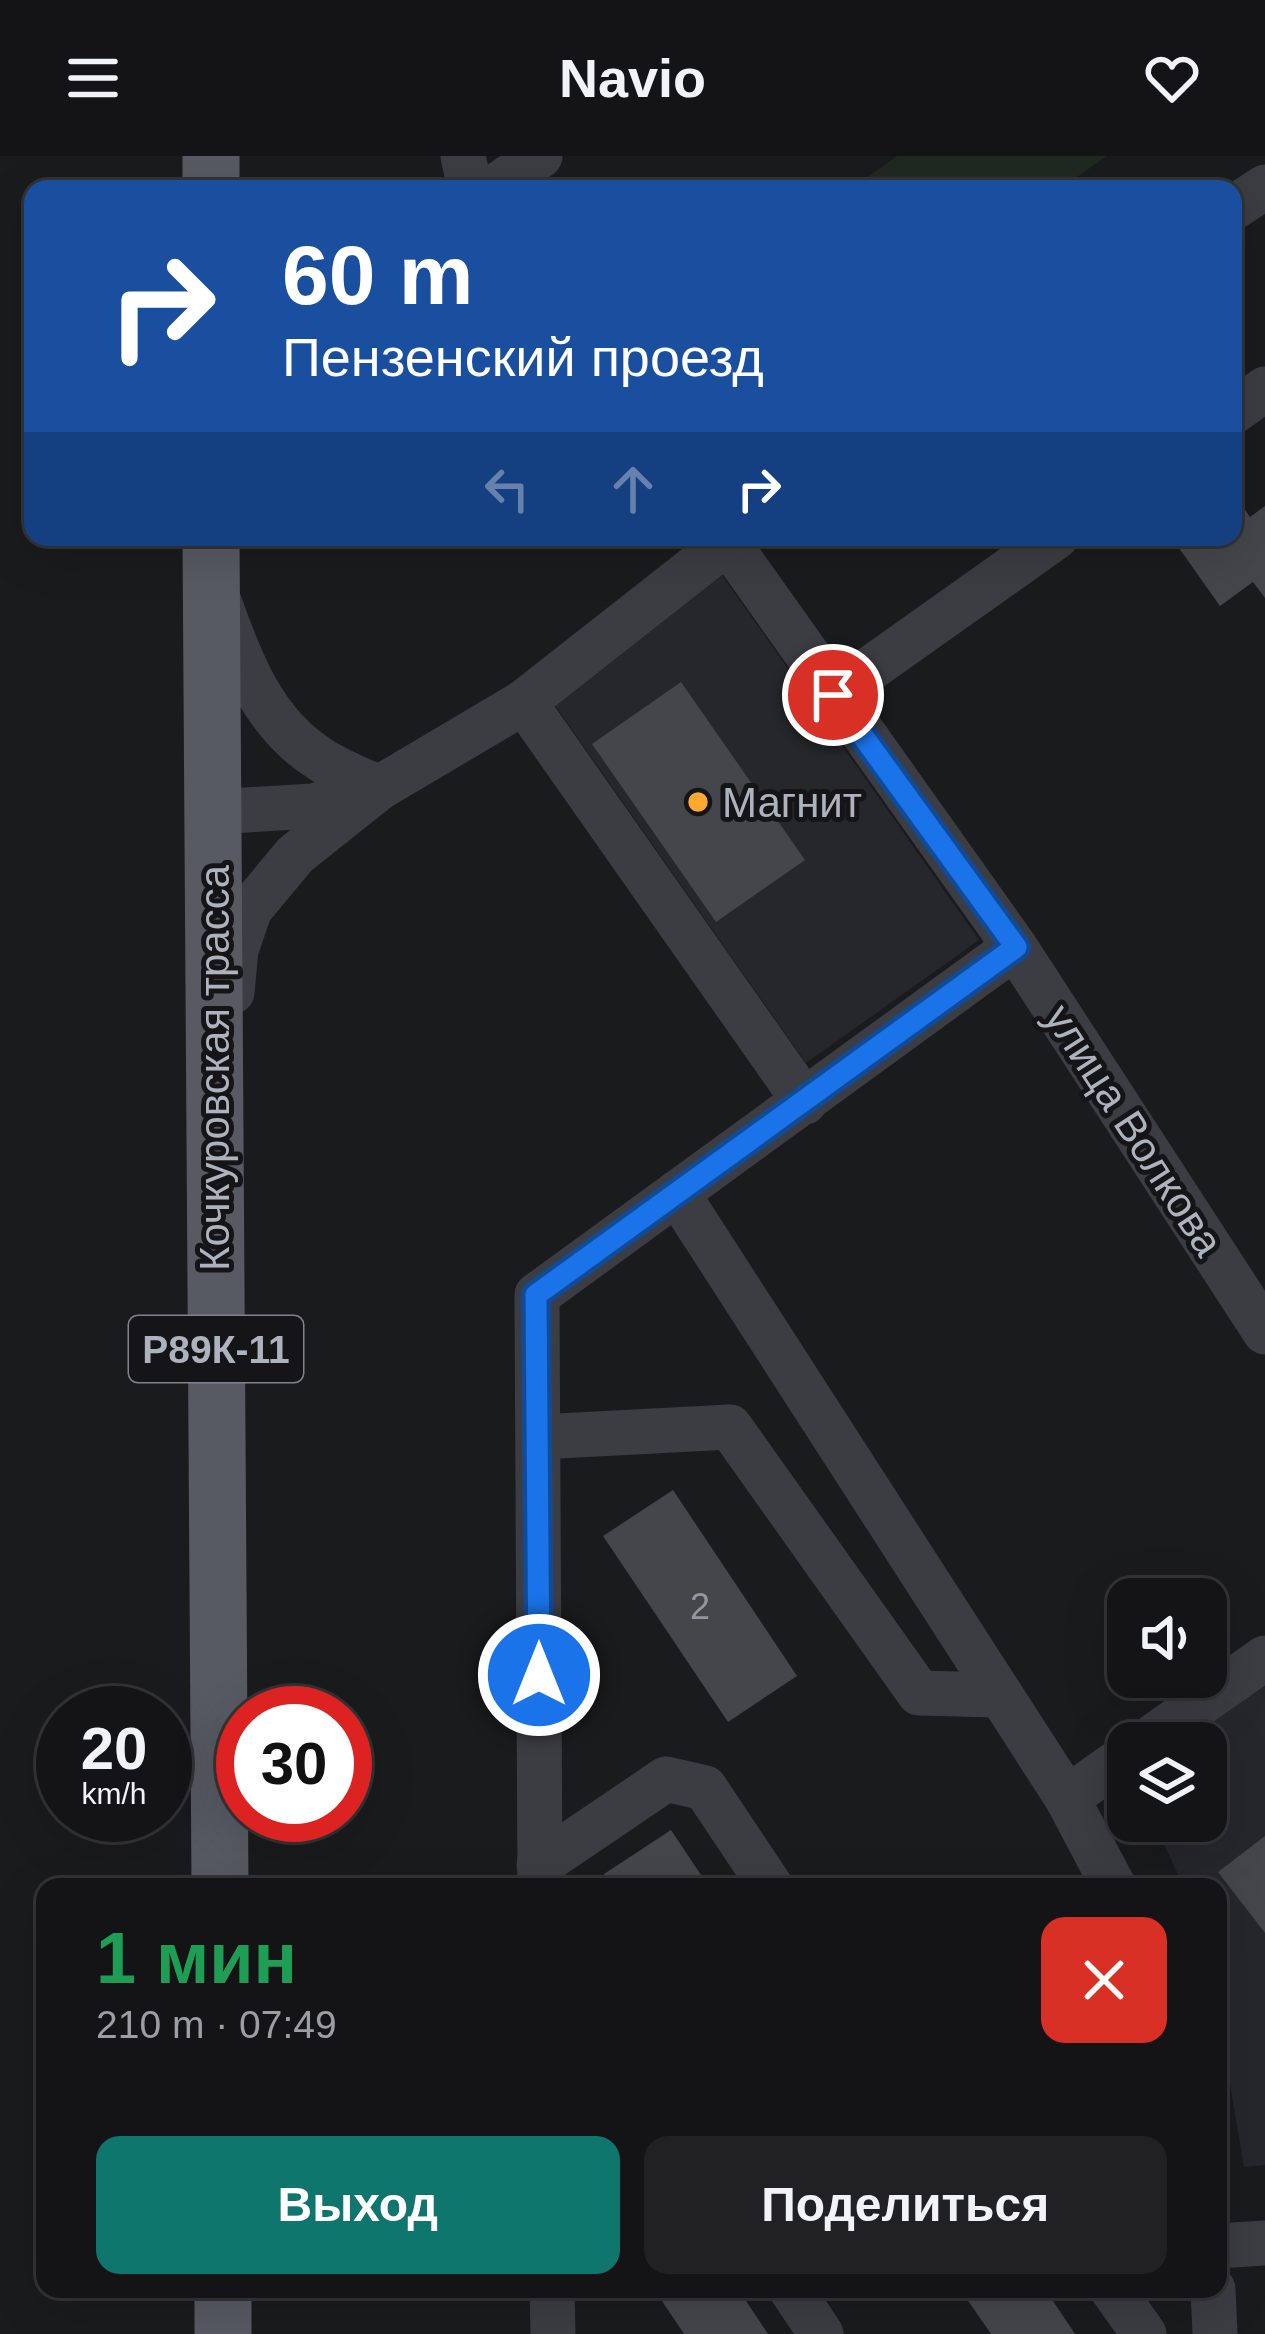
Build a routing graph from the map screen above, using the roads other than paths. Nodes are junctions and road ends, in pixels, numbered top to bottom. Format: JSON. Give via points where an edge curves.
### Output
{"nodes":[{"id":1,"x":540,"y":156,"type":"edge"},
{"id":2,"x":505,"y":180,"type":"edge"},
{"id":3,"x":718,"y":546,"type":"edge"},
{"id":4,"x":733,"y":546,"type":"edge"},
{"id":5,"x":1043,"y":546,"type":"edge"},
{"id":6,"x":212,"y":559,"type":"edge"},
{"id":7,"x":833,"y":695,"type":"junction"},
{"id":8,"x":524,"y":702,"type":"junction"},
{"id":9,"x":380,"y":788,"type":"junction"},
{"id":10,"x":212,"y":812,"type":"junction"},
{"id":11,"x":1016,"y":947,"type":"junction"},
{"id":12,"x":805,"y":1102,"type":"junction"},
{"id":13,"x":677,"y":1193,"type":"junction"},
{"id":14,"x":215,"y":1208,"type":"junction"},
{"id":15,"x":1250,"y":1274,"type":"edge"},
{"id":16,"x":1265,"y":1332,"type":"edge"},
{"id":17,"x":538,"y":1437,"type":"junction"},
{"id":18,"x":1265,"y":1658,"type":"edge"},
{"id":19,"x":997,"y":1695,"type":"junction"},
{"id":20,"x":1174,"y":1722,"type":"edge"},
{"id":21,"x":1107,"y":1770,"type":"edge"},
{"id":22,"x":1067,"y":1798,"type":"junction"},
{"id":23,"x":539,"y":1876,"type":"edge"},
{"id":24,"x":220,"y":1878,"type":"edge"},
{"id":25,"x":765,"y":1878,"type":"edge"},
{"id":26,"x":1109,"y":1878,"type":"edge"},
{"id":27,"x":1265,"y":2243,"type":"edge"},
{"id":28,"x":1227,"y":2245,"type":"edge"},
{"id":29,"x":223,"y":2298,"type":"edge"},
{"id":30,"x":552,"y":2298,"type":"edge"},
{"id":31,"x":796,"y":2298,"type":"edge"},
{"id":32,"x":1118,"y":2298,"type":"edge"},
{"id":33,"x":1213,"y":2298,"type":"edge"},
{"id":34,"x":223,"y":2334,"type":"edge"},
{"id":35,"x":553,"y":2334,"type":"edge"},
{"id":36,"x":821,"y":2334,"type":"edge"},
{"id":37,"x":1144,"y":2334,"type":"edge"},
{"id":38,"x":1215,"y":2334,"type":"edge"}],
"edges":[{"from":1,"to":2,"type":"street"},
{"from":3,"to":8,"type":"street"},
{"from":4,"to":7,"type":"street","name":"улица Волкова"},
{"from":5,"to":7,"type":"street"},
{"from":6,"to":9,"type":"street","via":[[246,677],[284,730],[320,759]]},
{"from":6,"to":10,"type":"main road","name":"Кочкуровская трасса","number":"Р89К-11"},
{"from":7,"to":11,"type":"street","name":"улица Волкова"},
{"from":8,"to":9,"type":"street"},
{"from":8,"to":12,"type":"street"},
{"from":9,"to":10,"type":"street","via":[[313,806]]},
{"from":9,"to":14,"type":"street","via":[[295,855],[250,909],[236,950]]},
{"from":10,"to":14,"type":"main road","name":"Кочкуровская трасса","number":"Р89К-11"},
{"from":11,"to":12,"type":"street"},
{"from":11,"to":15,"type":"street","name":"улица Волкова"},
{"from":12,"to":13,"type":"street"},
{"from":13,"to":17,"type":"street","via":[[536,1295]]},
{"from":13,"to":19,"type":"street"},
{"from":14,"to":24,"type":"main road","name":"Кочкуровская трасса","number":"Р89К-11"},
{"from":15,"to":16,"type":"street","name":"улица Волкова"},
{"from":17,"to":19,"type":"street","via":[[730,1427],[919,1693]]},
{"from":17,"to":23,"type":"street"},
{"from":18,"to":20,"type":"street"},
{"from":19,"to":22,"type":"street"},
{"from":21,"to":22,"type":"street"},
{"from":22,"to":26,"type":"street"},
{"from":23,"to":25,"type":"street","via":[[665,1779],[705,1788]]},
{"from":27,"to":28,"type":"street"},
{"from":29,"to":34,"type":"main road"},
{"from":30,"to":35,"type":"street"},
{"from":31,"to":36,"type":"street"},
{"from":32,"to":37,"type":"street"},
{"from":33,"to":38,"type":"street"}]}
